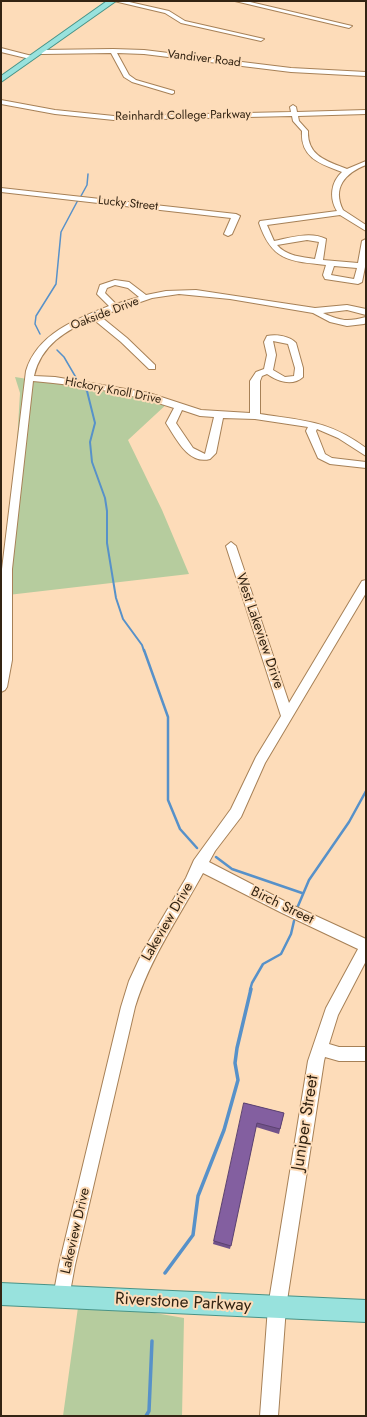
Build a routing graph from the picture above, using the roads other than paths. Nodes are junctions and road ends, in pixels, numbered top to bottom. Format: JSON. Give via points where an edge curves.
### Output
{"nodes":[{"id":1,"x":112,"y":1,"type":"edge"},
{"id":2,"x":116,"y":1,"type":"edge"},
{"id":3,"x":238,"y":1,"type":"edge"},
{"id":4,"x":350,"y":26,"type":"dead end"},
{"id":5,"x":261,"y":39,"type":"dead end"},
{"id":6,"x":1,"y":50,"type":"edge"},
{"id":7,"x":113,"y":51,"type":"junction"},
{"id":8,"x":30,"y":56,"type":"junction"},
{"id":9,"x":366,"y":74,"type":"edge"},
{"id":10,"x":1,"y":76,"type":"edge"},
{"id":11,"x":1,"y":80,"type":"edge"},
{"id":12,"x":172,"y":92,"type":"dead end"},
{"id":13,"x":1,"y":96,"type":"edge"},
{"id":14,"x":1,"y":102,"type":"edge"},
{"id":15,"x":366,"y":105,"type":"edge"},
{"id":16,"x":294,"y":110,"type":"junction"},
{"id":17,"x":318,"y":112,"type":"junction"},
{"id":18,"x":366,"y":112,"type":"edge"},
{"id":19,"x":240,"y":114,"type":"junction"},
{"id":20,"x":296,"y":121,"type":"junction"},
{"id":21,"x":366,"y":163,"type":"edge"},
{"id":22,"x":347,"y":171,"type":"junction"},
{"id":23,"x":1,"y":190,"type":"edge"},
{"id":24,"x":342,"y":213,"type":"junction"},
{"id":25,"x":366,"y":229,"type":"edge"},
{"id":26,"x":228,"y":234,"type":"dead end"},
{"id":27,"x":366,"y":241,"type":"edge"},
{"id":28,"x":272,"y":244,"type":"junction"},
{"id":29,"x":319,"y":261,"type":"junction"},
{"id":30,"x":331,"y":262,"type":"junction"},
{"id":31,"x":361,"y":266,"type":"junction"},
{"id":32,"x":145,"y":298,"type":"junction"},
{"id":33,"x":116,"y":308,"type":"junction"},
{"id":34,"x":315,"y":311,"type":"junction"},
{"id":35,"x":366,"y":312,"type":"edge"},
{"id":36,"x":95,"y":316,"type":"junction"},
{"id":37,"x":366,"y":320,"type":"edge"},
{"id":38,"x":152,"y":368,"type":"dead end"},
{"id":39,"x":268,"y":371,"type":"junction"},
{"id":40,"x":29,"y":378,"type":"junction"},
{"id":41,"x":180,"y":406,"type":"junction"},
{"id":42,"x":219,"y":415,"type":"junction"},
{"id":43,"x":255,"y":416,"type":"junction"},
{"id":44,"x":314,"y":425,"type":"junction"},
{"id":45,"x":366,"y":453,"type":"edge"},
{"id":46,"x":366,"y":465,"type":"edge"},
{"id":47,"x":231,"y":546,"type":"dead end"},
{"id":48,"x":366,"y":584,"type":"edge"},
{"id":49,"x":3,"y":606,"type":"edge"},
{"id":50,"x":1,"y":687,"type":"edge"},
{"id":51,"x":286,"y":716,"type":"junction"},
{"id":52,"x":199,"y":864,"type":"junction"},
{"id":53,"x":366,"y":947,"type":"edge"},
{"id":54,"x":319,"y":1048,"type":"junction"},
{"id":55,"x":366,"y":1054,"type":"edge"},
{"id":56,"x":1,"y":1294,"type":"edge"},
{"id":57,"x":62,"y":1297,"type":"junction"},
{"id":58,"x":277,"y":1307,"type":"junction"},
{"id":59,"x":366,"y":1311,"type":"edge"},
{"id":60,"x":269,"y":1416,"type":"edge"}],
"edges":[{"from":1,"to":8,"type":"main road"},
{"from":2,"to":5,"type":"street","via":[[167,12],[183,22]]},
{"from":3,"to":4,"type":"street"},
{"from":6,"to":8,"type":"street","name":"Vandiver Road"},
{"from":7,"to":8,"type":"street","name":"Vandiver Road"},
{"from":7,"to":9,"type":"street","name":"Vandiver Road","via":[[164,54],[298,70]]},
{"from":7,"to":12,"type":"street","via":[[126,76],[134,81]]},
{"from":8,"to":10,"type":"main road"},
{"from":8,"to":11,"type":"main road"},
{"from":13,"to":16,"type":"street","name":"Reinhardt College Parkway","via":[[110,111]]},
{"from":14,"to":19,"type":"street","name":"Reinhardt College Parkway","via":[[55,112],[114,118]]},
{"from":15,"to":16,"type":"street","name":"Reinhardt College Parkway"},
{"from":16,"to":17,"type":"street","name":"Reinhardt College Parkway"},
{"from":16,"to":19,"type":"street","name":"Reinhardt College Parkway"},
{"from":16,"to":20,"type":"street"},
{"from":17,"to":18,"type":"street","name":"Reinhardt College Parkway"},
{"from":17,"to":20,"type":"street"},
{"from":19,"to":20,"type":"street","via":[[284,116]]},
{"from":20,"to":22,"type":"street","via":[[305,131],[307,148],[326,163]]},
{"from":21,"to":22,"type":"street"},
{"from":22,"to":24,"type":"street","via":[[335,184],[334,190],[337,205]]},
{"from":23,"to":26,"type":"street","name":"Lucky Street","via":[[236,216]]},
{"from":24,"to":25,"type":"street"},
{"from":24,"to":28,"type":"street","via":[[263,223]]},
{"from":27,"to":31,"type":"street"},
{"from":28,"to":29,"type":"street","via":[[279,252]]},
{"from":28,"to":29,"type":"street","via":[[310,238],[320,239],[323,241]]},
{"from":29,"to":30,"type":"street"},
{"from":30,"to":31,"type":"street"},
{"from":30,"to":31,"type":"street","via":[[327,275],[331,279],[358,282]]},
{"from":32,"to":33,"type":"street","name":"Oakside Drive"},
{"from":32,"to":33,"type":"street","via":[[127,284],[111,283],[103,287],[101,294]]},
{"from":32,"to":34,"type":"street","name":"Oakside Drive","via":[[168,292],[190,292]]},
{"from":33,"to":36,"type":"street","name":"Oakside Drive"},
{"from":34,"to":35,"type":"street","name":"Oakside Drive","via":[[348,307]]},
{"from":34,"to":37,"type":"street","name":"Oakside Drive","via":[[344,322],[361,323]]},
{"from":36,"to":38,"type":"street"},
{"from":36,"to":40,"type":"street","name":"Oakside Drive","via":[[74,324],[51,339],[35,358]]},
{"from":39,"to":39,"type":"street","via":[[283,380],[298,377],[299,368],[292,343],[270,338],[268,342],[272,359]]},
{"from":39,"to":43,"type":"street","via":[[259,374],[255,381]]},
{"from":40,"to":41,"type":"street","name":"Hickory Knoll Drive","via":[[149,396]]},
{"from":40,"to":49,"type":"street","name":"Oakside Drive"},
{"from":41,"to":42,"type":"street","name":"Hickory Knoll Drive","via":[[195,412]]},
{"from":41,"to":42,"type":"street","via":[[171,424],[191,453],[199,457],[207,457],[211,453]]},
{"from":42,"to":43,"type":"street","name":"Hickory Knoll Drive"},
{"from":43,"to":44,"type":"street","name":"Hickory Knoll Drive"},
{"from":44,"to":45,"type":"street","name":"Hickory Knoll Drive","via":[[326,427]]},
{"from":44,"to":46,"type":"street","via":[[311,431],[321,456],[330,460]]},
{"from":47,"to":51,"type":"street","name":"West Lakeview Drive"},
{"from":48,"to":51,"type":"street","name":"Lakeview Drive"},
{"from":49,"to":50,"type":"street","name":"Oakside Drive","via":[[6,660]]},
{"from":51,"to":52,"type":"street","name":"Lakeview Drive","via":[[260,761],[236,813]]},
{"from":52,"to":53,"type":"street","name":"Birch Street"},
{"from":52,"to":57,"type":"street","name":"Lakeview Drive","via":[[192,882],[136,981],[67,1265]]},
{"from":53,"to":54,"type":"street","name":"Juniper Street","via":[[332,1013]]},
{"from":54,"to":55,"type":"street","via":[[339,1054]]},
{"from":54,"to":58,"type":"street","name":"Juniper Street"},
{"from":56,"to":57,"type":"main road","name":"Riverstone Parkway"},
{"from":57,"to":58,"type":"main road","name":"Riverstone Parkway"},
{"from":58,"to":59,"type":"main road","name":"Riverstone Parkway"},
{"from":58,"to":60,"type":"street","name":"Juniper Street"}]}
